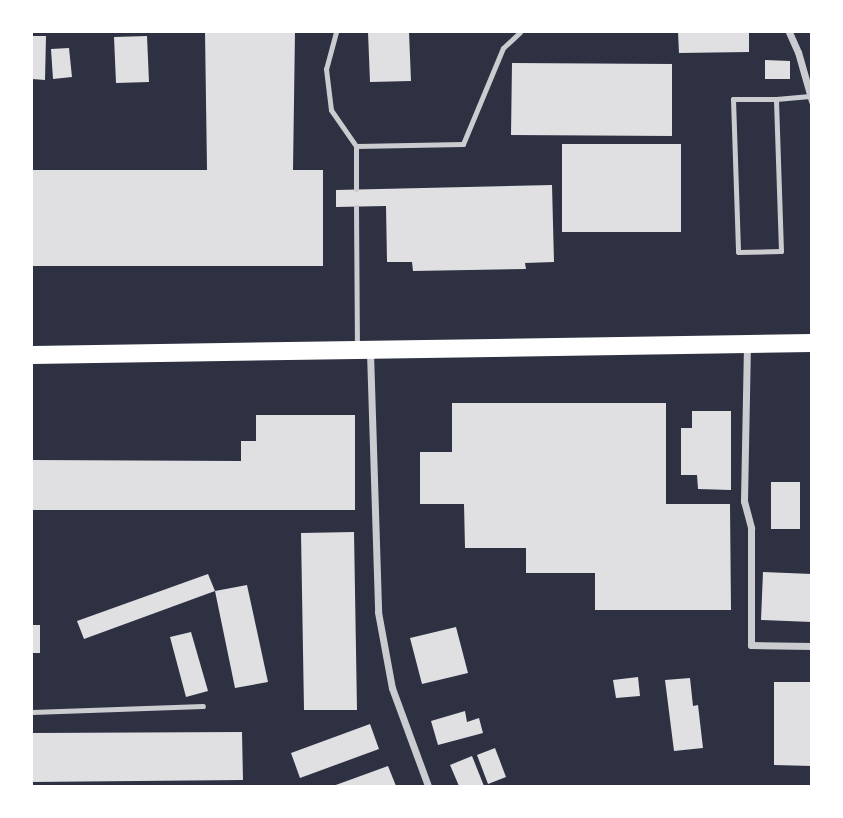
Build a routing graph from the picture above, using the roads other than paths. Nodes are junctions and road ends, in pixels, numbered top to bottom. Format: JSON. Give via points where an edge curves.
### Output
{"nodes":[{"id":1,"x":336,"y":32,"type":"edge"},
{"id":2,"x":520,"y":32,"type":"edge"},
{"id":3,"x":789,"y":32,"type":"edge"},
{"id":4,"x":811,"y":98,"type":"edge"},
{"id":5,"x":776,"y":99,"type":"junction"},
{"id":6,"x":356,"y":146,"type":"junction"},
{"id":7,"x":356,"y":189,"type":"dead end"},
{"id":8,"x":356,"y":206,"type":"dead end"},
{"id":9,"x":811,"y":343,"type":"edge"},
{"id":10,"x":747,"y":344,"type":"junction"},
{"id":11,"x":364,"y":351,"type":"junction"},
{"id":12,"x":32,"y":355,"type":"edge"},
{"id":13,"x":811,"y":646,"type":"edge"},
{"id":14,"x":203,"y":706,"type":"dead end"},
{"id":15,"x":32,"y":712,"type":"edge"},
{"id":16,"x":428,"y":786,"type":"edge"}],
"edges":[{"from":1,"to":6,"type":"lane","via":[[326,68],[331,110]]},
{"from":2,"to":6,"type":"lane","via":[[503,48],[463,144]]},
{"from":3,"to":4,"type":"street"},
{"from":4,"to":5,"type":"lane"},
{"from":5,"to":5,"type":"lane","via":[[733,99],[738,252],[781,251]]},
{"from":6,"to":7,"type":"lane"},
{"from":8,"to":11,"type":"lane"},
{"from":9,"to":10,"type":"main road"},
{"from":10,"to":11,"type":"main road"},
{"from":10,"to":13,"type":"street","via":[[744,501],[751,528],[751,645]]},
{"from":11,"to":12,"type":"main road"},
{"from":11,"to":16,"type":"street","via":[[378,612],[392,688]]},
{"from":14,"to":15,"type":"lane"}]}
